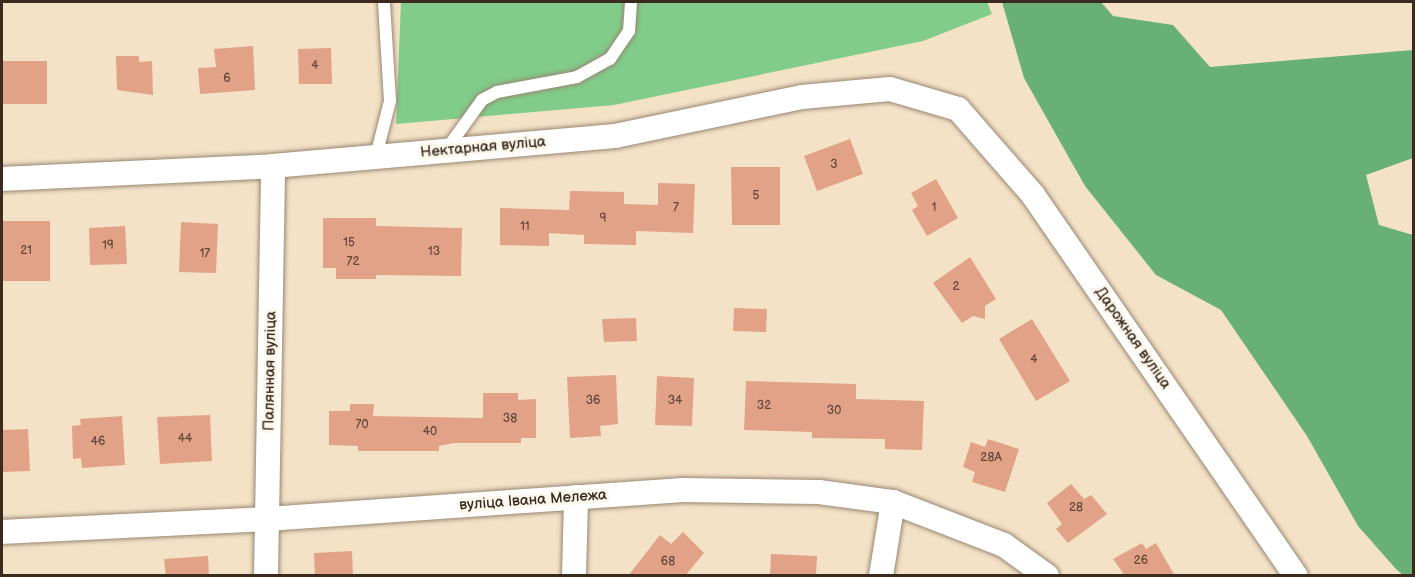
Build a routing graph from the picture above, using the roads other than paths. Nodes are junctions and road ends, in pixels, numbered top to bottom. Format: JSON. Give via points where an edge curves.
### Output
{"nodes":[{"id":1,"x":384,"y":2,"type":"edge"},
{"id":2,"x":631,"y":2,"type":"edge"},
{"id":3,"x":958,"y":109,"type":"joint"},
{"id":4,"x":446,"y":150,"type":"junction"},
{"id":5,"x":376,"y":156,"type":"junction"},
{"id":6,"x":273,"y":166,"type":"junction"},
{"id":7,"x":2,"y":179,"type":"edge"},
{"id":8,"x":576,"y":497,"type":"junction"},
{"id":9,"x":893,"y":502,"type":"junction"},
{"id":10,"x":267,"y":519,"type":"junction"},
{"id":11,"x":2,"y":532,"type":"edge"},
{"id":12,"x":266,"y":576,"type":"edge"},
{"id":13,"x":574,"y":576,"type":"edge"},
{"id":14,"x":881,"y":576,"type":"edge"},
{"id":15,"x":1047,"y":576,"type":"edge"},
{"id":16,"x":1296,"y":576,"type":"edge"}],
"edges":[{"from":1,"to":5,"type":"lane","via":[[390,100]]},
{"from":2,"to":4,"type":"lane","via":[[629,32],[610,59],[577,77],[497,92],[482,100]]},
{"from":3,"to":4,"type":"street","name":"Нектарная вуліца","via":[[890,89],[802,97],[615,136]]},
{"from":3,"to":16,"type":"street","name":"Дарожная вуліца","via":[[1034,195]]},
{"from":4,"to":5,"type":"street","name":"Нектарная вуліца"},
{"from":5,"to":6,"type":"street","name":"Нектарная вуліца"},
{"from":6,"to":7,"type":"street","name":"Нектарная вуліца"},
{"from":6,"to":10,"type":"street","name":"Палянная вуліца"},
{"from":8,"to":9,"type":"street","name":"вуліца Івана Мележа","via":[[746,489],[819,492]]},
{"from":8,"to":10,"type":"street","name":"вуліца Івана Мележа"},
{"from":8,"to":13,"type":"street"},
{"from":9,"to":14,"type":"street"},
{"from":9,"to":15,"type":"street","name":"вуліца Івана Мележа","via":[[1004,545]]},
{"from":10,"to":11,"type":"street","name":"вуліца Івана Мележа"},
{"from":10,"to":12,"type":"street","name":"Палянная вуліца"}]}
